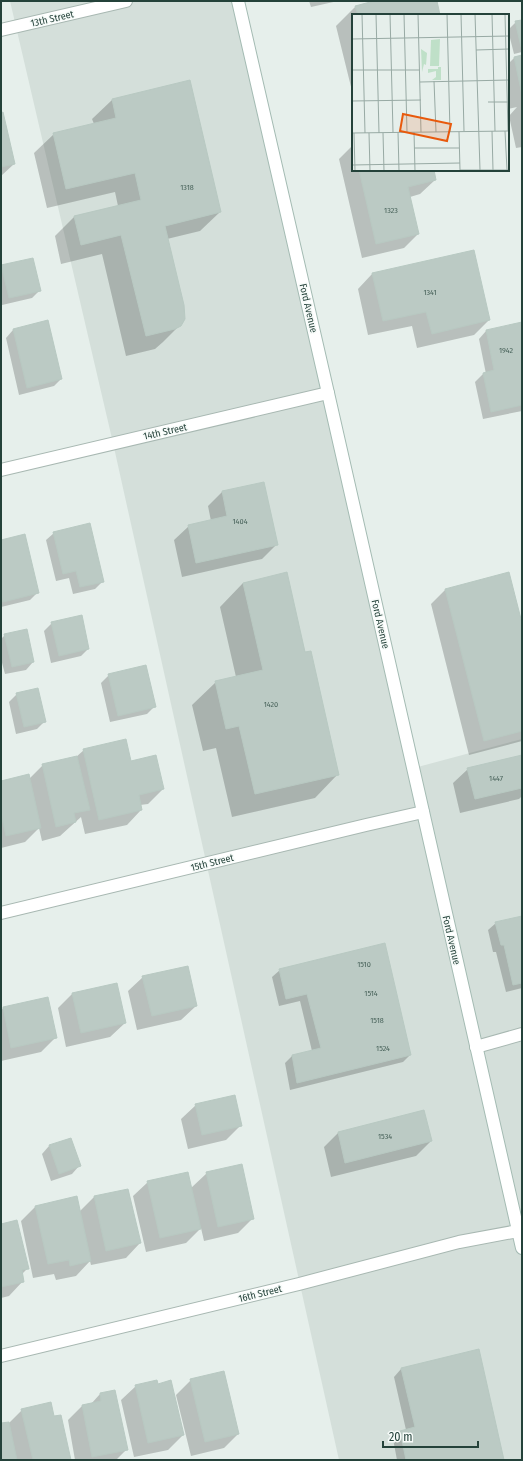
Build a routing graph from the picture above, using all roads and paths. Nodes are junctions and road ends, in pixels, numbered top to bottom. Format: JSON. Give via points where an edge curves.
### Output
{"nodes":[{"id":1,"x":126,"y":1,"type":"edge"},
{"id":2,"x":238,"y":1,"type":"edge"},
{"id":3,"x":1,"y":30,"type":"edge"},
{"id":4,"x":328,"y":393,"type":"junction"},
{"id":5,"x":1,"y":470,"type":"edge"},
{"id":6,"x":423,"y":812,"type":"junction"},
{"id":7,"x":1,"y":913,"type":"edge"},
{"id":8,"x":522,"y":1034,"type":"edge"},
{"id":9,"x":476,"y":1046,"type":"junction"},
{"id":10,"x":518,"y":1231,"type":"junction"},
{"id":11,"x":522,"y":1248,"type":"edge"},
{"id":12,"x":1,"y":1356,"type":"edge"}],
"edges":[{"from":1,"to":3,"type":"street","name":"13th Street"},
{"from":2,"to":4,"type":"street","name":"Ford Avenue"},
{"from":4,"to":5,"type":"street","name":"14th Street"},
{"from":4,"to":6,"type":"street","name":"Ford Avenue"},
{"from":6,"to":7,"type":"street","name":"15th Street"},
{"from":6,"to":9,"type":"street","name":"Ford Avenue"},
{"from":8,"to":9,"type":"street"},
{"from":9,"to":10,"type":"street","name":"Ford Avenue"},
{"from":10,"to":11,"type":"street","name":"Ford Avenue"},
{"from":10,"to":12,"type":"street","name":"16th Street","via":[[459,1242],[300,1284]]}]}
